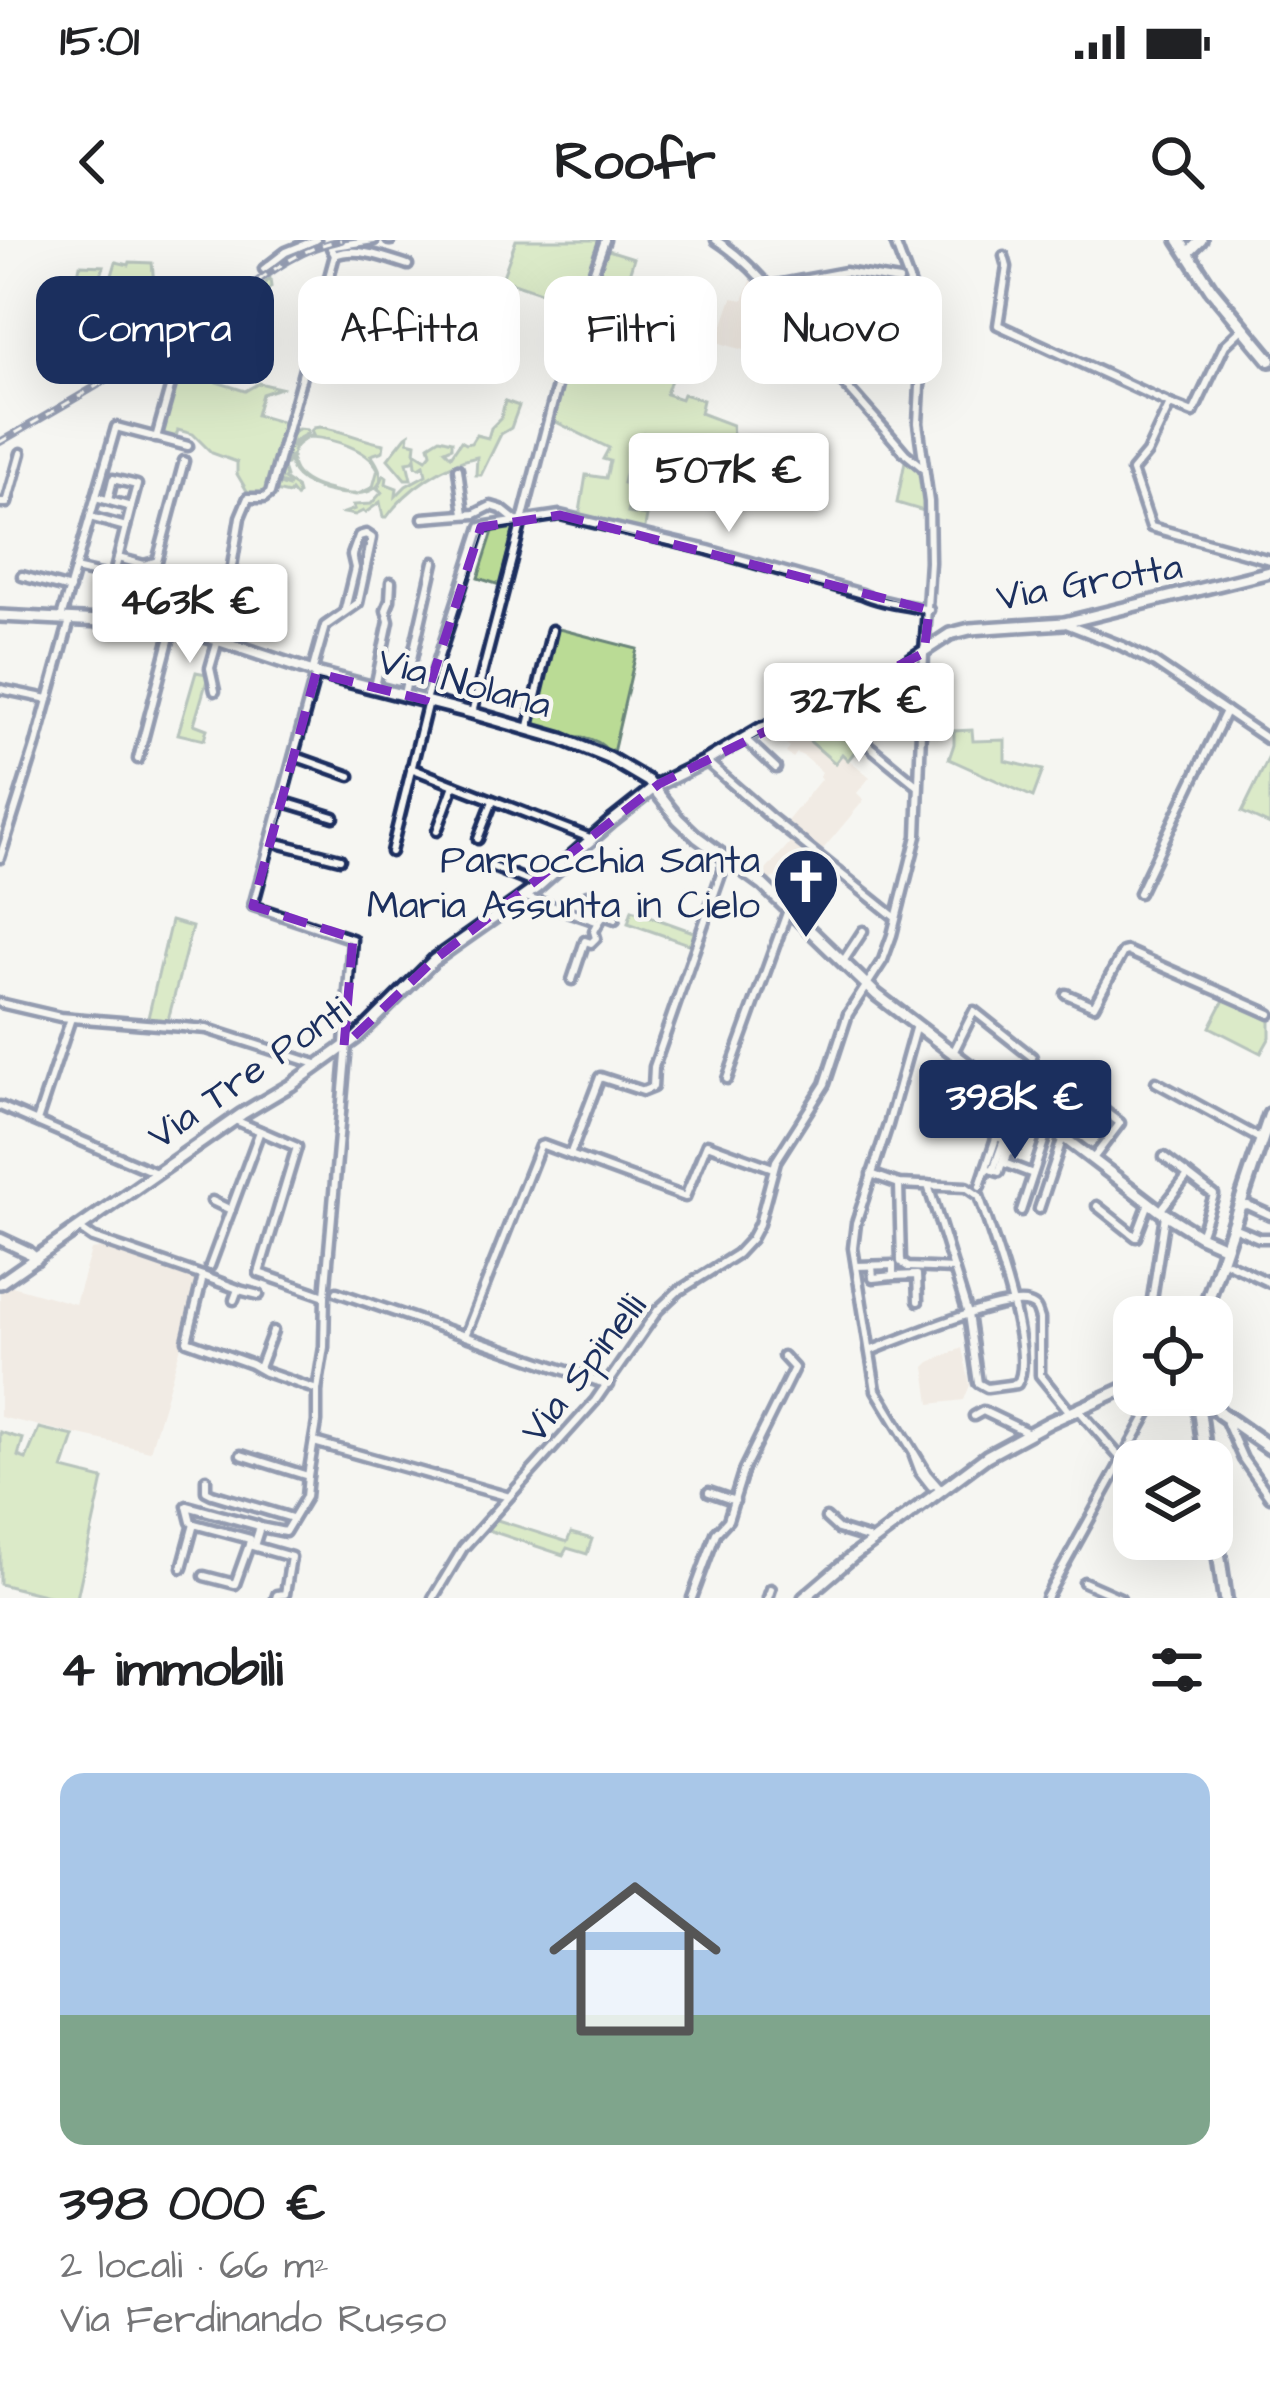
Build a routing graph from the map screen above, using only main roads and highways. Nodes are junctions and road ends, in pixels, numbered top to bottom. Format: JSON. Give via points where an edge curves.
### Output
{"nodes":[{"id":1,"x":1190,"y":245,"type":"edge"},
{"id":2,"x":1270,"y":360,"type":"edge"},
{"id":3,"x":1270,"y":1115,"type":"edge"},
{"id":4,"x":1210,"y":1296,"type":"edge"},
{"id":5,"x":1224,"y":1416,"type":"edge"},
{"id":6,"x":1270,"y":1448,"type":"edge"},
{"id":7,"x":1220,"y":1560,"type":"edge"},
{"id":8,"x":1225,"y":1598,"type":"edge"}],
"edges":[{"from":1,"to":2,"type":"main road","via":[[1211,289]]},
{"from":3,"to":4,"type":"main road"},
{"from":5,"to":6,"type":"main road"},
{"from":7,"to":8,"type":"main road"}]}
